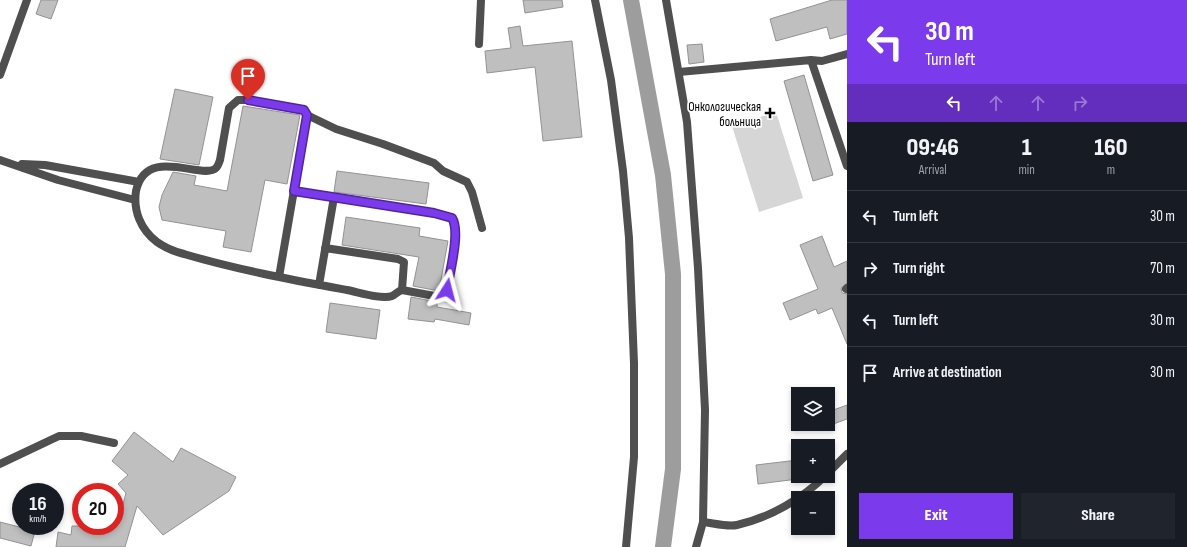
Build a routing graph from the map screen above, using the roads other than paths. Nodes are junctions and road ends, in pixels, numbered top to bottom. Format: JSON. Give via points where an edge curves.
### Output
{"nodes":[{"id":1,"x":27,"y":0,"type":"edge"},
{"id":2,"x":481,"y":0,"type":"edge"},
{"id":3,"x":595,"y":0,"type":"edge"},
{"id":4,"x":666,"y":0,"type":"edge"},
{"id":5,"x":479,"y":44,"type":"dead end"},
{"id":6,"x":847,"y":54,"type":"edge"},
{"id":7,"x":810,"y":60,"type":"junction"},
{"id":8,"x":680,"y":72,"type":"junction"},
{"id":9,"x":0,"y":75,"type":"edge"},
{"id":10,"x":307,"y":115,"type":"junction"},
{"id":11,"x":0,"y":160,"type":"edge"},
{"id":12,"x":13,"y":164,"type":"junction"},
{"id":13,"x":847,"y":166,"type":"edge"},
{"id":14,"x":139,"y":182,"type":"junction"},
{"id":15,"x":294,"y":191,"type":"junction"},
{"id":16,"x":334,"y":197,"type":"junction"},
{"id":17,"x":135,"y":200,"type":"junction"},
{"id":18,"x":482,"y":228,"type":"dead end"},
{"id":19,"x":325,"y":248,"type":"junction"},
{"id":20,"x":279,"y":277,"type":"junction"},
{"id":21,"x":319,"y":285,"type":"junction"},
{"id":22,"x":402,"y":290,"type":"junction"},
{"id":23,"x":114,"y":443,"type":"dead end"},
{"id":24,"x":847,"y":454,"type":"edge"},
{"id":25,"x":0,"y":464,"type":"edge"},
{"id":26,"x":835,"y":466,"type":"edge"},
{"id":27,"x":818,"y":483,"type":"edge"},
{"id":28,"x":703,"y":522,"type":"junction"},
{"id":29,"x":626,"y":547,"type":"edge"},
{"id":30,"x":696,"y":547,"type":"edge"}],
"edges":[{"from":1,"to":9,"type":"street"},
{"from":2,"to":5,"type":"street"},
{"from":3,"to":29,"type":"street","via":[[611,80],[629,238],[634,363],[634,457]]},
{"from":4,"to":8,"type":"street"},
{"from":6,"to":7,"type":"street","via":[[822,61]]},
{"from":7,"to":8,"type":"street"},
{"from":7,"to":13,"type":"street"},
{"from":8,"to":28,"type":"street","via":[[687,122],[698,268],[705,410]]},
{"from":10,"to":14,"type":"street","via":[[304,110],[238,100],[229,108],[217,168],[200,170],[169,165],[149,170]]},
{"from":10,"to":15,"type":"street"},
{"from":10,"to":18,"type":"street","via":[[336,129],[434,163],[442,171],[467,182]]},
{"from":11,"to":12,"type":"street"},
{"from":12,"to":14,"type":"street","via":[[45,165]]},
{"from":12,"to":17,"type":"street","via":[[58,180]]},
{"from":14,"to":17,"type":"street"},
{"from":15,"to":16,"type":"street"},
{"from":15,"to":20,"type":"street"},
{"from":16,"to":19,"type":"street"},
{"from":16,"to":22,"type":"street","via":[[434,213],[452,218],[456,223],[444,296]]},
{"from":17,"to":20,"type":"street","via":[[138,217],[145,231],[158,242],[182,254]]},
{"from":19,"to":21,"type":"street"},
{"from":19,"to":22,"type":"street","via":[[404,262]]},
{"from":20,"to":21,"type":"street"},
{"from":21,"to":22,"type":"street","via":[[381,296],[392,296]]},
{"from":23,"to":25,"type":"street","via":[[81,436],[59,436]]},
{"from":24,"to":26,"type":"street"},
{"from":27,"to":28,"type":"street","via":[[778,510],[736,525]]},
{"from":28,"to":30,"type":"street"}]}
